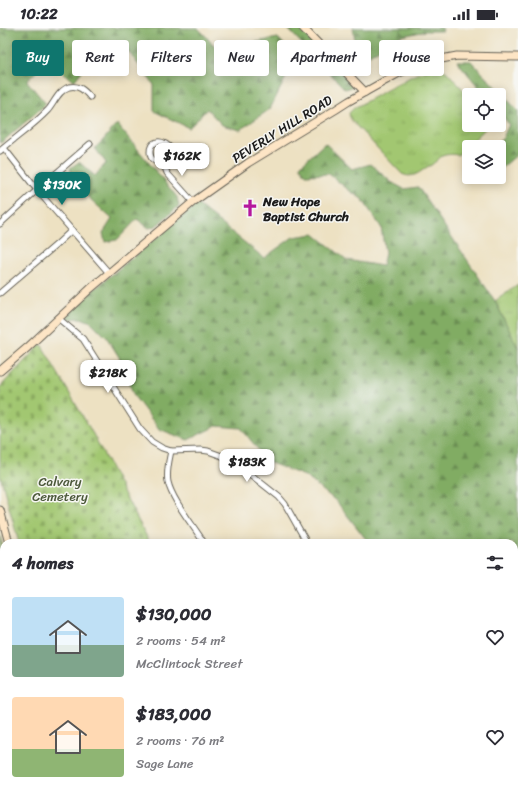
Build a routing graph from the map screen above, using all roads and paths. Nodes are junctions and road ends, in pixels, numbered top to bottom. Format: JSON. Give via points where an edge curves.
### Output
{"nodes":[{"id":1,"x":303,"y":28,"type":"edge"},
{"id":2,"x":518,"y":57,"type":"edge"},
{"id":3,"x":365,"y":92,"type":"junction"},
{"id":4,"x":90,"y":97,"type":"dead end"},
{"id":5,"x":90,"y":144,"type":"dead end"},
{"id":6,"x":2,"y":149,"type":"edge"},
{"id":7,"x":163,"y":162,"type":"junction"},
{"id":8,"x":37,"y":190,"type":"junction"},
{"id":9,"x":192,"y":202,"type":"junction"},
{"id":10,"x":0,"y":224,"type":"edge"},
{"id":11,"x":72,"y":230,"type":"junction"},
{"id":12,"x":109,"y":273,"type":"junction"},
{"id":13,"x":0,"y":292,"type":"edge"},
{"id":14,"x":58,"y":318,"type":"junction"},
{"id":15,"x":0,"y":371,"type":"edge"},
{"id":16,"x":171,"y":451,"type":"junction"},
{"id":17,"x":0,"y":510,"type":"edge"},
{"id":18,"x":8,"y":539,"type":"edge"},
{"id":19,"x":201,"y":539,"type":"edge"},
{"id":20,"x":305,"y":539,"type":"edge"}],
"edges":[{"from":1,"to":3,"type":"street"},
{"from":2,"to":3,"type":"street","name":"PEVERLY HILL ROAD","via":[[457,56],[431,61],[399,73]]},
{"from":3,"to":9,"type":"street","name":"PEVERLY HILL ROAD","via":[[248,163]]},
{"from":4,"to":6,"type":"street","via":[[81,88],[66,89],[40,118]]},
{"from":5,"to":8,"type":"street"},
{"from":6,"to":8,"type":"street"},
{"from":7,"to":7,"type":"street","via":[[154,161],[150,155],[154,143],[161,142],[170,149],[169,157]]},
{"from":7,"to":9,"type":"street","via":[[167,173]]},
{"from":8,"to":10,"type":"street"},
{"from":8,"to":11,"type":"street"},
{"from":9,"to":12,"type":"street","name":"PEVERLY HILL ROAD"},
{"from":11,"to":12,"type":"street"},
{"from":11,"to":13,"type":"street"},
{"from":12,"to":14,"type":"street","name":"PEVERLY HILL ROAD"},
{"from":14,"to":15,"type":"street","name":"PEVERLY HILL ROAD"},
{"from":14,"to":16,"type":"street","via":[[83,340],[146,436],[152,442]]},
{"from":16,"to":19,"type":"street","via":[[168,482],[171,491]]},
{"from":16,"to":20,"type":"street","via":[[208,451],[232,462],[279,497]]},
{"from":17,"to":18,"type":"street"}]}
